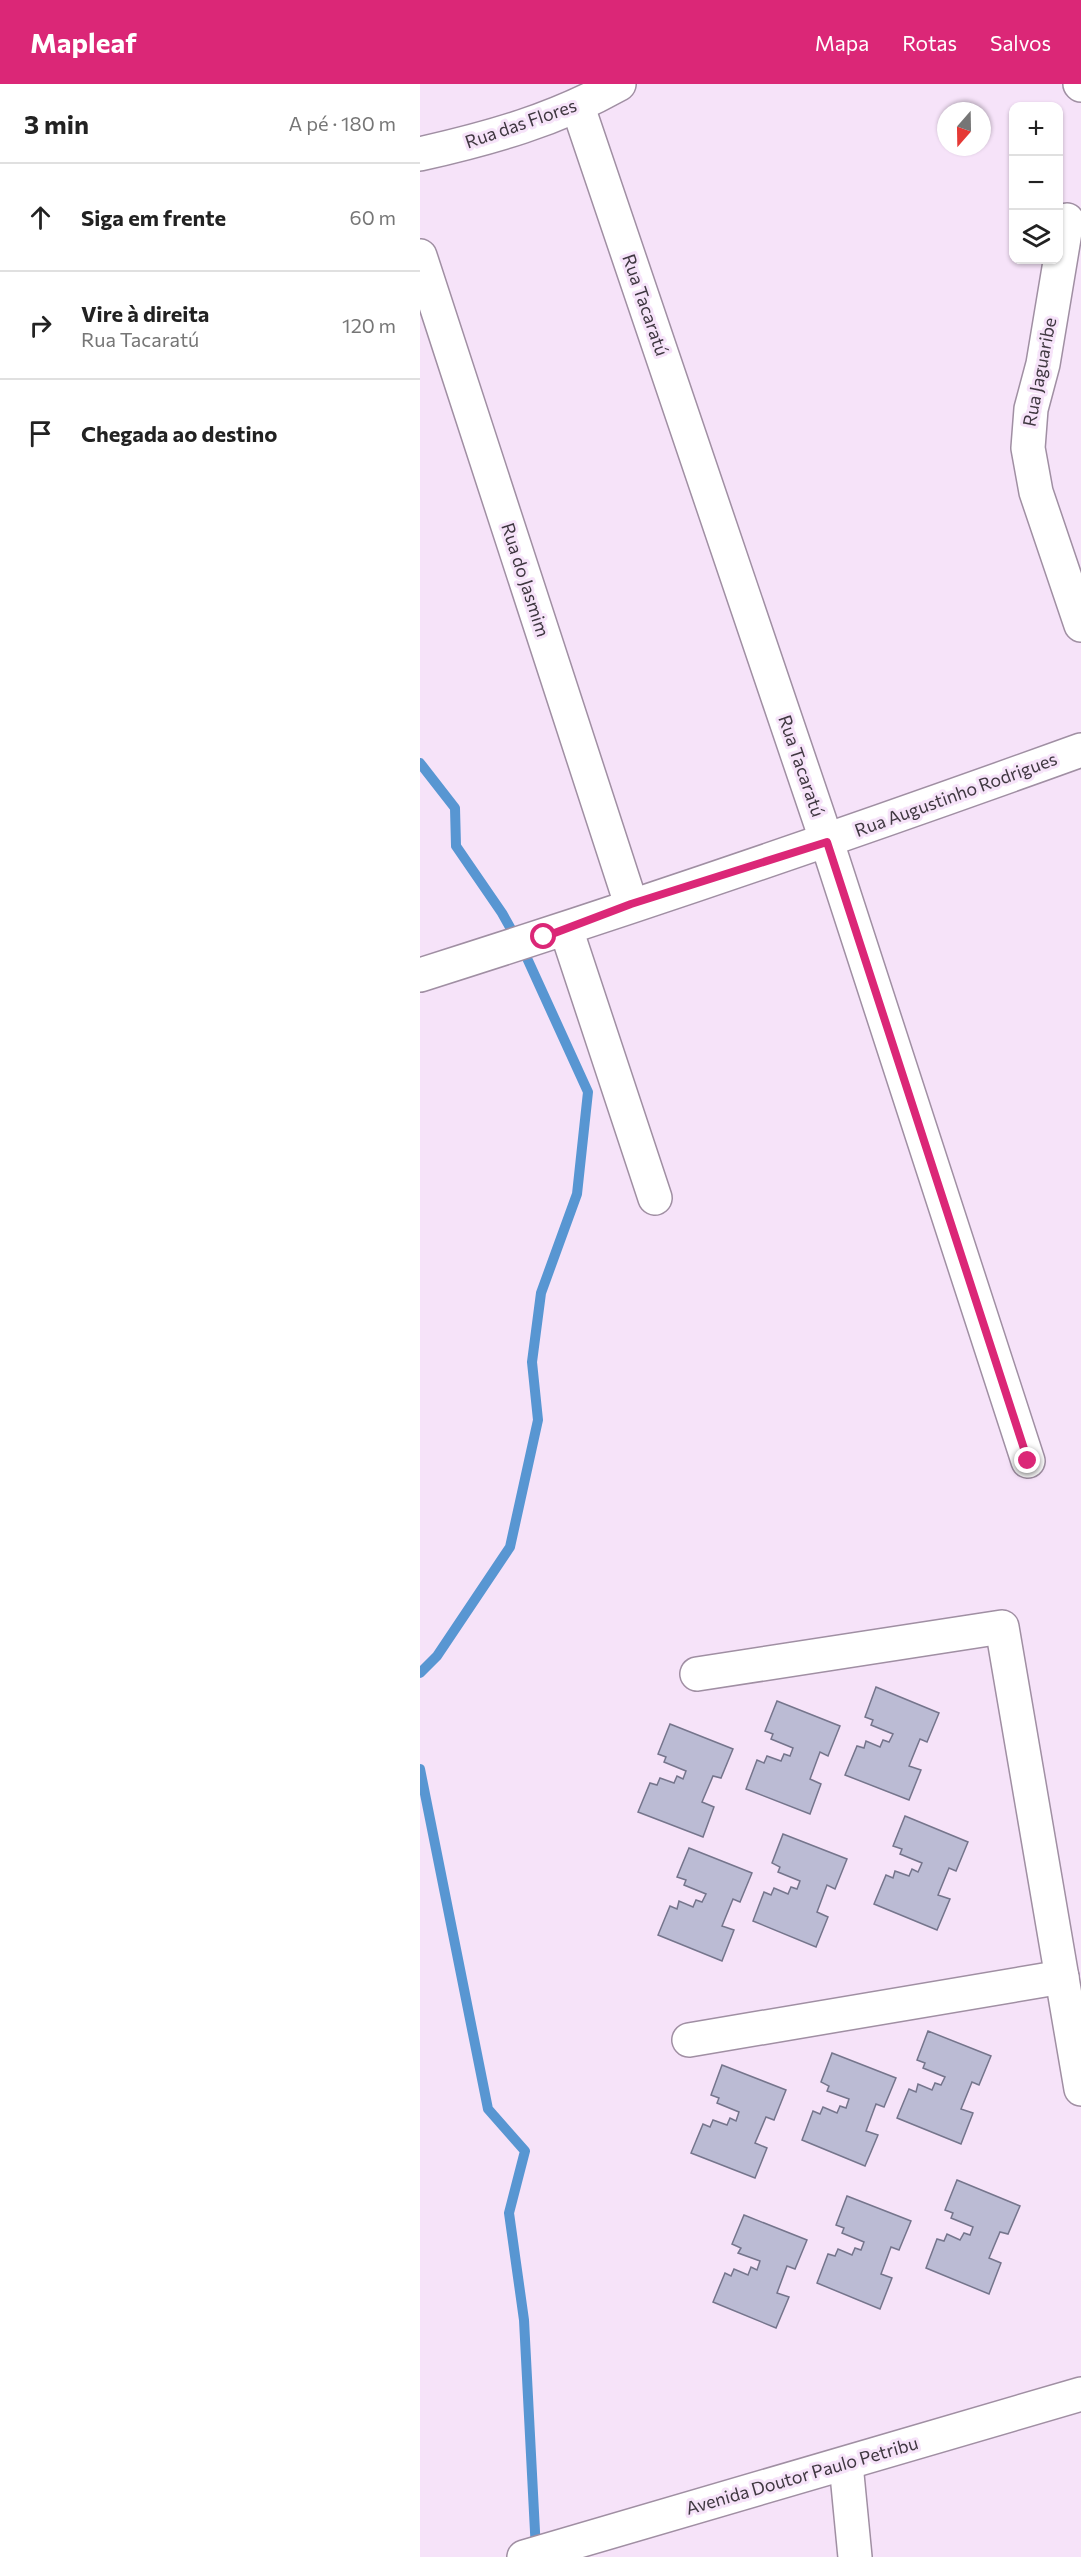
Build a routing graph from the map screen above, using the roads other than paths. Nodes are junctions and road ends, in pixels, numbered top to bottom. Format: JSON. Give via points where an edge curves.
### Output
{"nodes":[{"id":1,"x":619,"y":84,"type":"edge"},
{"id":2,"x":578,"y":107,"type":"junction"},
{"id":3,"x":420,"y":154,"type":"edge"},
{"id":4,"x":1067,"y":220,"type":"dead end"},
{"id":5,"x":420,"y":256,"type":"edge"},
{"id":6,"x":1081,"y":624,"type":"edge"},
{"id":7,"x":1081,"y":750,"type":"edge"},
{"id":8,"x":827,"y":842,"type":"junction"},
{"id":9,"x":631,"y":904,"type":"junction"},
{"id":10,"x":555,"y":933,"type":"junction"},
{"id":11,"x":423,"y":974,"type":"edge"},
{"id":12,"x":655,"y":1198,"type":"dead end"},
{"id":13,"x":1028,"y":1461,"type":"dead end"},
{"id":14,"x":697,"y":1674,"type":"dead end"},
{"id":15,"x":1062,"y":1977,"type":"junction"},
{"id":16,"x":690,"y":2040,"type":"dead end"},
{"id":17,"x":1081,"y":2089,"type":"edge"},
{"id":18,"x":1081,"y":2394,"type":"edge"},
{"id":19,"x":846,"y":2464,"type":"junction"},
{"id":20,"x":524,"y":2557,"type":"edge"},
{"id":21,"x":855,"y":2557,"type":"edge"}],
"edges":[{"from":1,"to":2,"type":"street","name":"Rua das Flores"},
{"from":2,"to":3,"type":"street","name":"Rua das Flores","via":[[499,136]]},
{"from":2,"to":8,"type":"street","name":"Rua Tacaratú"},
{"from":4,"to":6,"type":"street","name":"Rua Jaguaribe","via":[[1043,364],[1031,409],[1028,447],[1036,492]]},
{"from":5,"to":9,"type":"street","name":"Rua do Jasmim"},
{"from":7,"to":8,"type":"street","name":"Rua Augustinho Rodrigues"},
{"from":8,"to":9,"type":"street","name":"Rua Augustinho Rodrigues"},
{"from":8,"to":13,"type":"street","name":"Rua Tacaratú"},
{"from":9,"to":10,"type":"street","name":"Rua Augustinho Rodrigues"},
{"from":10,"to":11,"type":"street","name":"Rua Augustinho Rodrigues"},
{"from":10,"to":12,"type":"street"},
{"from":14,"to":15,"type":"street","via":[[1002,1627]]},
{"from":15,"to":16,"type":"street"},
{"from":15,"to":17,"type":"street"},
{"from":18,"to":19,"type":"street","name":"Avenida Doutor Paulo Petribu"},
{"from":19,"to":20,"type":"street","name":"Avenida Doutor Paulo Petribu"},
{"from":19,"to":21,"type":"street"}]}
